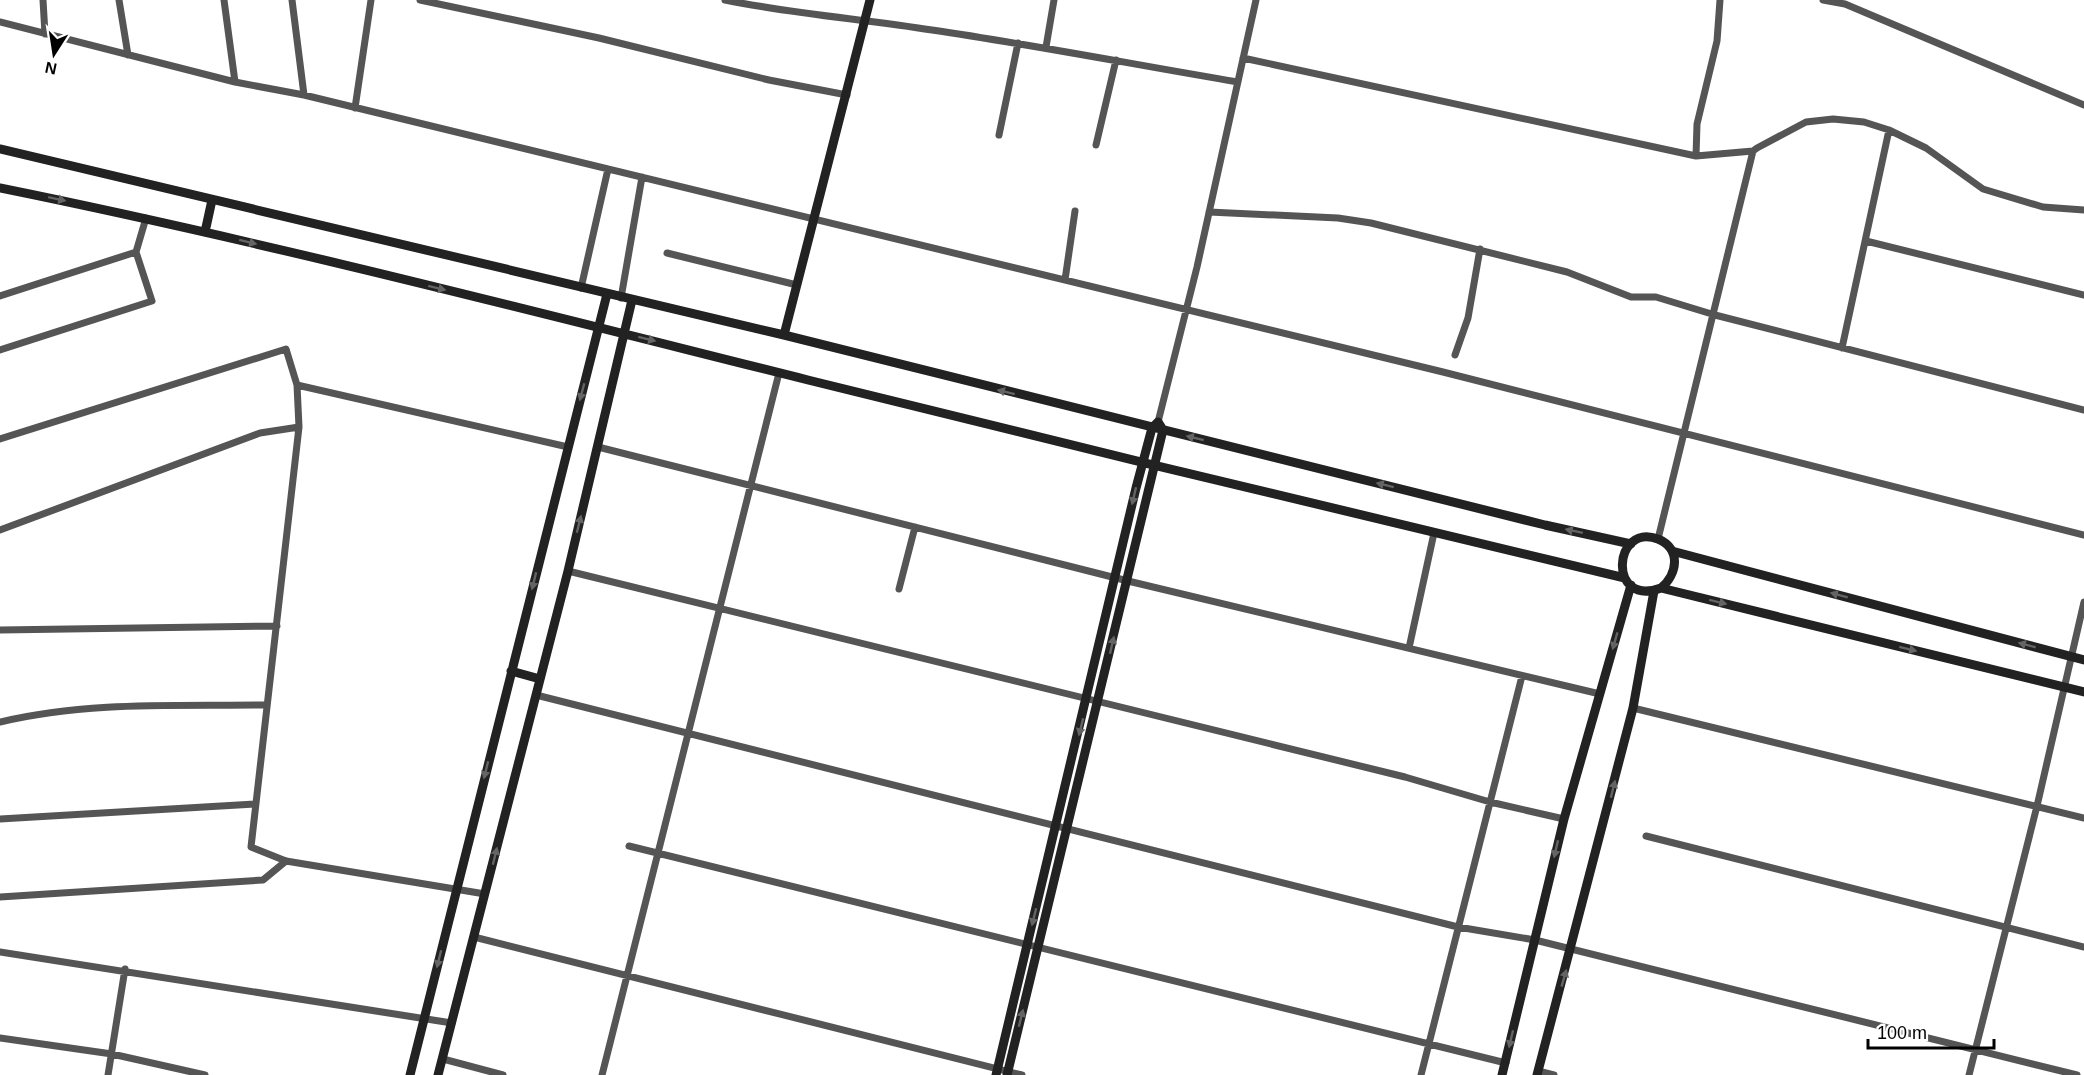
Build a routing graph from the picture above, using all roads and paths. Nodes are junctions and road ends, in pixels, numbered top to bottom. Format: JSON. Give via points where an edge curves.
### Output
{"nodes":[{"id":1,"x":43,"y":0,"type":"edge"},
{"id":2,"x":119,"y":0,"type":"edge"},
{"id":3,"x":224,"y":0,"type":"edge"},
{"id":4,"x":292,"y":0,"type":"edge"},
{"id":5,"x":371,"y":0,"type":"edge"},
{"id":6,"x":420,"y":0,"type":"edge"},
{"id":7,"x":725,"y":0,"type":"edge"},
{"id":8,"x":870,"y":0,"type":"edge"},
{"id":9,"x":1054,"y":0,"type":"edge"},
{"id":10,"x":1256,"y":0,"type":"edge"},
{"id":11,"x":1720,"y":0,"type":"edge"},
{"id":12,"x":1823,"y":0,"type":"edge"},
{"id":13,"x":865,"y":20,"type":"junction"},
{"id":14,"x":0,"y":22,"type":"edge"},
{"id":15,"x":45,"y":34,"type":"junction"},
{"id":16,"x":1018,"y":43,"type":"junction"},
{"id":17,"x":1046,"y":47,"type":"junction"},
{"id":18,"x":128,"y":55,"type":"junction"},
{"id":19,"x":1243,"y":58,"type":"junction"},
{"id":20,"x":1116,"y":60,"type":"junction"},
{"id":21,"x":235,"y":82,"type":"junction"},
{"id":22,"x":1238,"y":82,"type":"junction"},
{"id":23,"x":304,"y":95,"type":"junction"},
{"id":24,"x":847,"y":95,"type":"junction"},
{"id":25,"x":2084,"y":105,"type":"edge"},
{"id":26,"x":355,"y":108,"type":"junction"},
{"id":27,"x":1889,"y":130,"type":"junction"},
{"id":28,"x":999,"y":135,"type":"dead end"},
{"id":29,"x":1096,"y":145,"type":"dead end"},
{"id":30,"x":0,"y":149,"type":"edge"},
{"id":31,"x":1753,"y":151,"type":"junction"},
{"id":32,"x":1696,"y":156,"type":"junction"},
{"id":33,"x":608,"y":169,"type":"junction"},
{"id":34,"x":642,"y":177,"type":"junction"},
{"id":35,"x":0,"y":188,"type":"edge"},
{"id":36,"x":212,"y":200,"type":"junction"},
{"id":37,"x":2084,"y":210,"type":"edge"},
{"id":38,"x":1075,"y":211,"type":"dead end"},
{"id":39,"x":1209,"y":212,"type":"junction"},
{"id":40,"x":146,"y":218,"type":"junction"},
{"id":41,"x":815,"y":218,"type":"junction"},
{"id":42,"x":205,"y":232,"type":"junction"},
{"id":43,"x":1866,"y":241,"type":"junction"},
{"id":44,"x":1480,"y":249,"type":"junction"},
{"id":45,"x":136,"y":252,"type":"junction"},
{"id":46,"x":667,"y":253,"type":"dead end"},
{"id":47,"x":1065,"y":280,"type":"junction"},
{"id":48,"x":797,"y":285,"type":"junction"},
{"id":49,"x":582,"y":288,"type":"junction"},
{"id":50,"x":607,"y":294,"type":"junction"},
{"id":51,"x":2084,"y":295,"type":"edge"},
{"id":52,"x":0,"y":296,"type":"edge"},
{"id":53,"x":621,"y":297,"type":"junction"},
{"id":54,"x":633,"y":300,"type":"junction"},
{"id":55,"x":1186,"y":311,"type":"junction"},
{"id":56,"x":1715,"y":315,"type":"junction"},
{"id":57,"x":600,"y":327,"type":"junction"},
{"id":58,"x":624,"y":333,"type":"junction"},
{"id":59,"x":784,"y":335,"type":"junction"},
{"id":60,"x":1842,"y":348,"type":"junction"},
{"id":61,"x":0,"y":350,"type":"edge"},
{"id":62,"x":1455,"y":355,"type":"dead end"},
{"id":63,"x":779,"y":373,"type":"junction"},
{"id":64,"x":297,"y":385,"type":"junction"},
{"id":65,"x":2084,"y":410,"type":"edge"},
{"id":66,"x":1158,"y":427,"type":"junction"},
{"id":67,"x":299,"y":428,"type":"junction"},
{"id":68,"x":1685,"y":433,"type":"junction"},
{"id":69,"x":0,"y":439,"type":"edge"},
{"id":70,"x":568,"y":447,"type":"junction"},
{"id":71,"x":598,"y":447,"type":"junction"},
{"id":72,"x":1143,"y":464,"type":"junction"},
{"id":73,"x":1153,"y":467,"type":"junction"},
{"id":74,"x":751,"y":485,"type":"junction"},
{"id":75,"x":915,"y":527,"type":"junction"},
{"id":76,"x":0,"y":530,"type":"edge"},
{"id":77,"x":1434,"y":533,"type":"junction"},
{"id":78,"x":2084,"y":535,"type":"edge"},
{"id":79,"x":1658,"y":539,"type":"junction"},
{"id":80,"x":1631,"y":544,"type":"junction"},
{"id":81,"x":1672,"y":551,"type":"junction"},
{"id":82,"x":568,"y":570,"type":"junction"},
{"id":83,"x":1116,"y":578,"type":"junction"},
{"id":84,"x":1128,"y":580,"type":"junction"},
{"id":85,"x":1628,"y":581,"type":"junction"},
{"id":86,"x":899,"y":589,"type":"dead end"},
{"id":87,"x":1658,"y":590,"type":"junction"},
{"id":88,"x":2084,"y":602,"type":"edge"},
{"id":89,"x":720,"y":609,"type":"junction"},
{"id":90,"x":277,"y":626,"type":"junction"},
{"id":91,"x":0,"y":630,"type":"edge"},
{"id":92,"x":1409,"y":648,"type":"junction"},
{"id":93,"x":2070,"y":656,"type":"junction"},
{"id":94,"x":2084,"y":660,"type":"edge"},
{"id":95,"x":511,"y":671,"type":"junction"},
{"id":96,"x":1522,"y":676,"type":"junction"},
{"id":97,"x":540,"y":679,"type":"junction"},
{"id":98,"x":2063,"y":687,"type":"junction"},
{"id":99,"x":2084,"y":692,"type":"edge"},
{"id":100,"x":1600,"y":694,"type":"junction"},
{"id":101,"x":536,"y":695,"type":"junction"},
{"id":102,"x":1087,"y":701,"type":"junction"},
{"id":103,"x":1098,"y":704,"type":"junction"},
{"id":104,"x":266,"y":705,"type":"junction"},
{"id":105,"x":1633,"y":708,"type":"junction"},
{"id":106,"x":0,"y":722,"type":"edge"},
{"id":107,"x":689,"y":733,"type":"junction"},
{"id":108,"x":1490,"y":802,"type":"junction"},
{"id":109,"x":255,"y":804,"type":"junction"},
{"id":110,"x":2037,"y":806,"type":"junction"},
{"id":111,"x":2084,"y":818,"type":"edge"},
{"id":112,"x":0,"y":819,"type":"edge"},
{"id":113,"x":1564,"y":819,"type":"junction"},
{"id":114,"x":1057,"y":825,"type":"junction"},
{"id":115,"x":1068,"y":827,"type":"junction"},
{"id":116,"x":1646,"y":836,"type":"dead end"},
{"id":117,"x":629,"y":846,"type":"dead end"},
{"id":118,"x":658,"y":853,"type":"junction"},
{"id":119,"x":286,"y":861,"type":"junction"},
{"id":120,"x":457,"y":888,"type":"junction"},
{"id":121,"x":485,"y":894,"type":"junction"},
{"id":122,"x":0,"y":897,"type":"edge"},
{"id":123,"x":1458,"y":927,"type":"junction"},
{"id":124,"x":2006,"y":928,"type":"junction"},
{"id":125,"x":474,"y":937,"type":"junction"},
{"id":126,"x":1535,"y":940,"type":"junction"},
{"id":127,"x":1028,"y":944,"type":"junction"},
{"id":128,"x":1038,"y":947,"type":"junction"},
{"id":129,"x":2084,"y":947,"type":"edge"},
{"id":130,"x":1571,"y":950,"type":"junction"},
{"id":131,"x":0,"y":952,"type":"edge"},
{"id":132,"x":125,"y":969,"type":"junction"},
{"id":133,"x":628,"y":976,"type":"junction"},
{"id":134,"x":424,"y":1017,"type":"junction"},
{"id":135,"x":452,"y":1023,"type":"junction"},
{"id":136,"x":0,"y":1038,"type":"edge"},
{"id":137,"x":1429,"y":1044,"type":"junction"},
{"id":138,"x":1975,"y":1051,"type":"junction"},
{"id":139,"x":112,"y":1054,"type":"junction"},
{"id":140,"x":442,"y":1059,"type":"junction"},
{"id":141,"x":1506,"y":1063,"type":"junction"},
{"id":142,"x":996,"y":1072,"type":"edge"},
{"id":143,"x":1007,"y":1073,"type":"edge"},
{"id":144,"x":1537,"y":1073,"type":"edge"},
{"id":145,"x":108,"y":1075,"type":"edge"},
{"id":146,"x":205,"y":1075,"type":"edge"},
{"id":147,"x":410,"y":1075,"type":"edge"},
{"id":148,"x":438,"y":1075,"type":"edge"},
{"id":149,"x":503,"y":1075,"type":"edge"},
{"id":150,"x":602,"y":1075,"type":"edge"},
{"id":151,"x":1022,"y":1075,"type":"edge"},
{"id":152,"x":1421,"y":1075,"type":"edge"},
{"id":153,"x":1502,"y":1075,"type":"edge"},
{"id":154,"x":1554,"y":1075,"type":"edge"},
{"id":155,"x":1969,"y":1075,"type":"edge"},
{"id":156,"x":2077,"y":1075,"type":"edge"}],
"edges":[{"from":1,"to":15,"type":"street"},
{"from":2,"to":18,"type":"street"},
{"from":3,"to":21,"type":"street"},
{"from":4,"to":23,"type":"street"},
{"from":5,"to":26,"type":"street"},
{"from":6,"to":24,"type":"street"},
{"from":7,"to":13,"type":"street"},
{"from":8,"to":13,"type":"main road"},
{"from":9,"to":17,"type":"street"},
{"from":10,"to":19,"type":"street"},
{"from":11,"to":32,"type":"street","via":[[1717,41],[1697,124]]},
{"from":12,"to":25,"type":"street","via":[[1855,8]]},
{"from":13,"to":16,"type":"street"},
{"from":13,"to":24,"type":"main road"},
{"from":14,"to":15,"type":"street"},
{"from":15,"to":18,"type":"street"},
{"from":16,"to":17,"type":"street"},
{"from":16,"to":28,"type":"street"},
{"from":17,"to":20,"type":"street"},
{"from":18,"to":21,"type":"street"},
{"from":19,"to":22,"type":"street"},
{"from":19,"to":32,"type":"street"},
{"from":20,"to":22,"type":"street"},
{"from":20,"to":29,"type":"street"},
{"from":21,"to":23,"type":"street"},
{"from":22,"to":39,"type":"street"},
{"from":23,"to":26,"type":"street"},
{"from":24,"to":41,"type":"main road"},
{"from":26,"to":33,"type":"street"},
{"from":27,"to":31,"type":"street","via":[[1864,122],[1833,119],[1806,122]]},
{"from":27,"to":37,"type":"street","via":[[1926,148],[1983,189],[2043,207]]},
{"from":27,"to":43,"type":"street"},
{"from":30,"to":36,"type":"main road"},
{"from":31,"to":32,"type":"street"},
{"from":31,"to":56,"type":"street"},
{"from":33,"to":34,"type":"street"},
{"from":33,"to":49,"type":"street"},
{"from":34,"to":41,"type":"street"},
{"from":34,"to":53,"type":"street"},
{"from":35,"to":40,"type":"main road","one_way":true},
{"from":36,"to":42,"type":"main road"},
{"from":36,"to":49,"type":"main road"},
{"from":38,"to":47,"type":"street"},
{"from":39,"to":44,"type":"street","via":[[1338,218]]},
{"from":39,"to":55,"type":"street"},
{"from":40,"to":42,"type":"main road"},
{"from":40,"to":45,"type":"street"},
{"from":41,"to":47,"type":"street"},
{"from":41,"to":48,"type":"main road"},
{"from":42,"to":57,"type":"main road","one_way":true},
{"from":43,"to":51,"type":"street"},
{"from":43,"to":60,"type":"street"},
{"from":44,"to":56,"type":"street","via":[[1567,272],[1631,297],[1656,297]]},
{"from":44,"to":62,"type":"street","via":[[1468,318]]},
{"from":45,"to":52,"type":"street"},
{"from":45,"to":61,"type":"street","via":[[152,301]]},
{"from":46,"to":48,"type":"street"},
{"from":47,"to":55,"type":"street"},
{"from":48,"to":59,"type":"main road"},
{"from":49,"to":50,"type":"main road"},
{"from":50,"to":53,"type":"main road"},
{"from":50,"to":57,"type":"main road"},
{"from":53,"to":54,"type":"main road"},
{"from":54,"to":58,"type":"main road"},
{"from":54,"to":59,"type":"main road"},
{"from":55,"to":66,"type":"street"},
{"from":55,"to":68,"type":"street"},
{"from":56,"to":60,"type":"street"},
{"from":56,"to":68,"type":"street"},
{"from":57,"to":58,"type":"main road"},
{"from":57,"to":70,"type":"main road","one_way":true},
{"from":58,"to":63,"type":"main road","one_way":true},
{"from":58,"to":71,"type":"main road"},
{"from":66,"to":59,"type":"main road","one_way":true},
{"from":60,"to":65,"type":"street"},
{"from":63,"to":72,"type":"main road"},
{"from":63,"to":74,"type":"street"},
{"from":64,"to":67,"type":"street"},
{"from":64,"to":69,"type":"street","via":[[286,350]]},
{"from":64,"to":70,"type":"street"},
{"from":66,"to":72,"type":"main road"},
{"from":66,"to":73,"type":"main road"},
{"from":80,"to":66,"type":"main road","one_way":true},
{"from":67,"to":76,"type":"street","via":[[260,434]]},
{"from":67,"to":90,"type":"street"},
{"from":68,"to":78,"type":"street"},
{"from":68,"to":79,"type":"street"},
{"from":70,"to":95,"type":"main road","one_way":true},
{"from":71,"to":74,"type":"street"},
{"from":82,"to":71,"type":"main road","one_way":true},
{"from":72,"to":73,"type":"main road"},
{"from":72,"to":83,"type":"main road","one_way":true},
{"from":73,"to":77,"type":"main road"},
{"from":73,"to":84,"type":"main road"},
{"from":74,"to":75,"type":"street"},
{"from":74,"to":89,"type":"street"},
{"from":75,"to":83,"type":"street"},
{"from":75,"to":86,"type":"street"},
{"from":77,"to":85,"type":"main road"},
{"from":77,"to":92,"type":"street"},
{"from":79,"to":80,"type":"main road","via":[[1639,539]]},
{"from":79,"to":81,"type":"main road"},
{"from":80,"to":85,"type":"main road","via":[[1622,559]]},
{"from":81,"to":87,"type":"main road","via":[[1675,572]]},
{"from":93,"to":81,"type":"main road","one_way":true},
{"from":82,"to":89,"type":"street"},
{"from":82,"to":97,"type":"main road"},
{"from":83,"to":84,"type":"street"},
{"from":83,"to":102,"type":"main road"},
{"from":84,"to":92,"type":"street"},
{"from":103,"to":84,"type":"main road","one_way":true},
{"from":85,"to":87,"type":"main road","via":[[1638,590]]},
{"from":85,"to":100,"type":"main road","one_way":true},
{"from":87,"to":98,"type":"main road","one_way":true},
{"from":87,"to":105,"type":"main road"},
{"from":88,"to":93,"type":"street"},
{"from":89,"to":102,"type":"street"},
{"from":89,"to":107,"type":"street"},
{"from":90,"to":91,"type":"street"},
{"from":90,"to":104,"type":"street"},
{"from":92,"to":96,"type":"street"},
{"from":93,"to":94,"type":"main road"},
{"from":93,"to":98,"type":"street"},
{"from":95,"to":97,"type":"main road"},
{"from":95,"to":120,"type":"main road","one_way":true},
{"from":96,"to":100,"type":"street"},
{"from":96,"to":108,"type":"street"},
{"from":97,"to":101,"type":"main road"},
{"from":98,"to":99,"type":"main road"},
{"from":98,"to":110,"type":"street"},
{"from":100,"to":113,"type":"main road"},
{"from":101,"to":107,"type":"street"},
{"from":121,"to":101,"type":"main road","one_way":true},
{"from":102,"to":103,"type":"street"},
{"from":102,"to":114,"type":"main road","one_way":true},
{"from":103,"to":108,"type":"street","via":[[1405,777]]},
{"from":103,"to":115,"type":"main road"},
{"from":104,"to":106,"type":"street","via":[[99,708]]},
{"from":104,"to":109,"type":"street"},
{"from":105,"to":110,"type":"street"},
{"from":130,"to":105,"type":"main road","one_way":true},
{"from":107,"to":114,"type":"street"},
{"from":107,"to":118,"type":"street"},
{"from":108,"to":113,"type":"street"},
{"from":108,"to":123,"type":"street"},
{"from":109,"to":112,"type":"street"},
{"from":109,"to":119,"type":"street","via":[[251,847]]},
{"from":110,"to":111,"type":"street"},
{"from":110,"to":124,"type":"street"},
{"from":113,"to":126,"type":"main road","one_way":true},
{"from":114,"to":115,"type":"street"},
{"from":114,"to":127,"type":"main road","one_way":true},
{"from":115,"to":123,"type":"street"},
{"from":115,"to":128,"type":"main road"},
{"from":116,"to":124,"type":"street"},
{"from":117,"to":118,"type":"street"},
{"from":118,"to":127,"type":"street"},
{"from":118,"to":133,"type":"street"},
{"from":119,"to":120,"type":"street"},
{"from":119,"to":122,"type":"street","via":[[263,880]]},
{"from":120,"to":121,"type":"street"},
{"from":120,"to":134,"type":"main road","one_way":true},
{"from":121,"to":125,"type":"main road"},
{"from":123,"to":126,"type":"street"},
{"from":123,"to":137,"type":"street"},
{"from":124,"to":129,"type":"street"},
{"from":124,"to":138,"type":"street"},
{"from":125,"to":133,"type":"street"},
{"from":125,"to":135,"type":"main road"},
{"from":126,"to":130,"type":"street"},
{"from":126,"to":141,"type":"main road","one_way":true},
{"from":127,"to":128,"type":"street"},
{"from":127,"to":142,"type":"main road"},
{"from":128,"to":137,"type":"street"},
{"from":143,"to":128,"type":"main road","one_way":true},
{"from":130,"to":138,"type":"street"},
{"from":144,"to":130,"type":"main road","one_way":true},
{"from":131,"to":132,"type":"street"},
{"from":132,"to":134,"type":"street"},
{"from":132,"to":139,"type":"street"},
{"from":133,"to":142,"type":"street"},
{"from":133,"to":150,"type":"street"},
{"from":134,"to":135,"type":"street"},
{"from":134,"to":147,"type":"main road"},
{"from":135,"to":140,"type":"main road"},
{"from":136,"to":139,"type":"street"},
{"from":137,"to":141,"type":"street"},
{"from":137,"to":152,"type":"street"},
{"from":138,"to":155,"type":"street"},
{"from":138,"to":156,"type":"street"},
{"from":139,"to":145,"type":"street"},
{"from":139,"to":146,"type":"street"},
{"from":140,"to":148,"type":"main road"},
{"from":140,"to":149,"type":"street"},
{"from":141,"to":153,"type":"main road"},
{"from":142,"to":143,"type":"street"},
{"from":143,"to":151,"type":"street"},
{"from":144,"to":154,"type":"street"}]}
